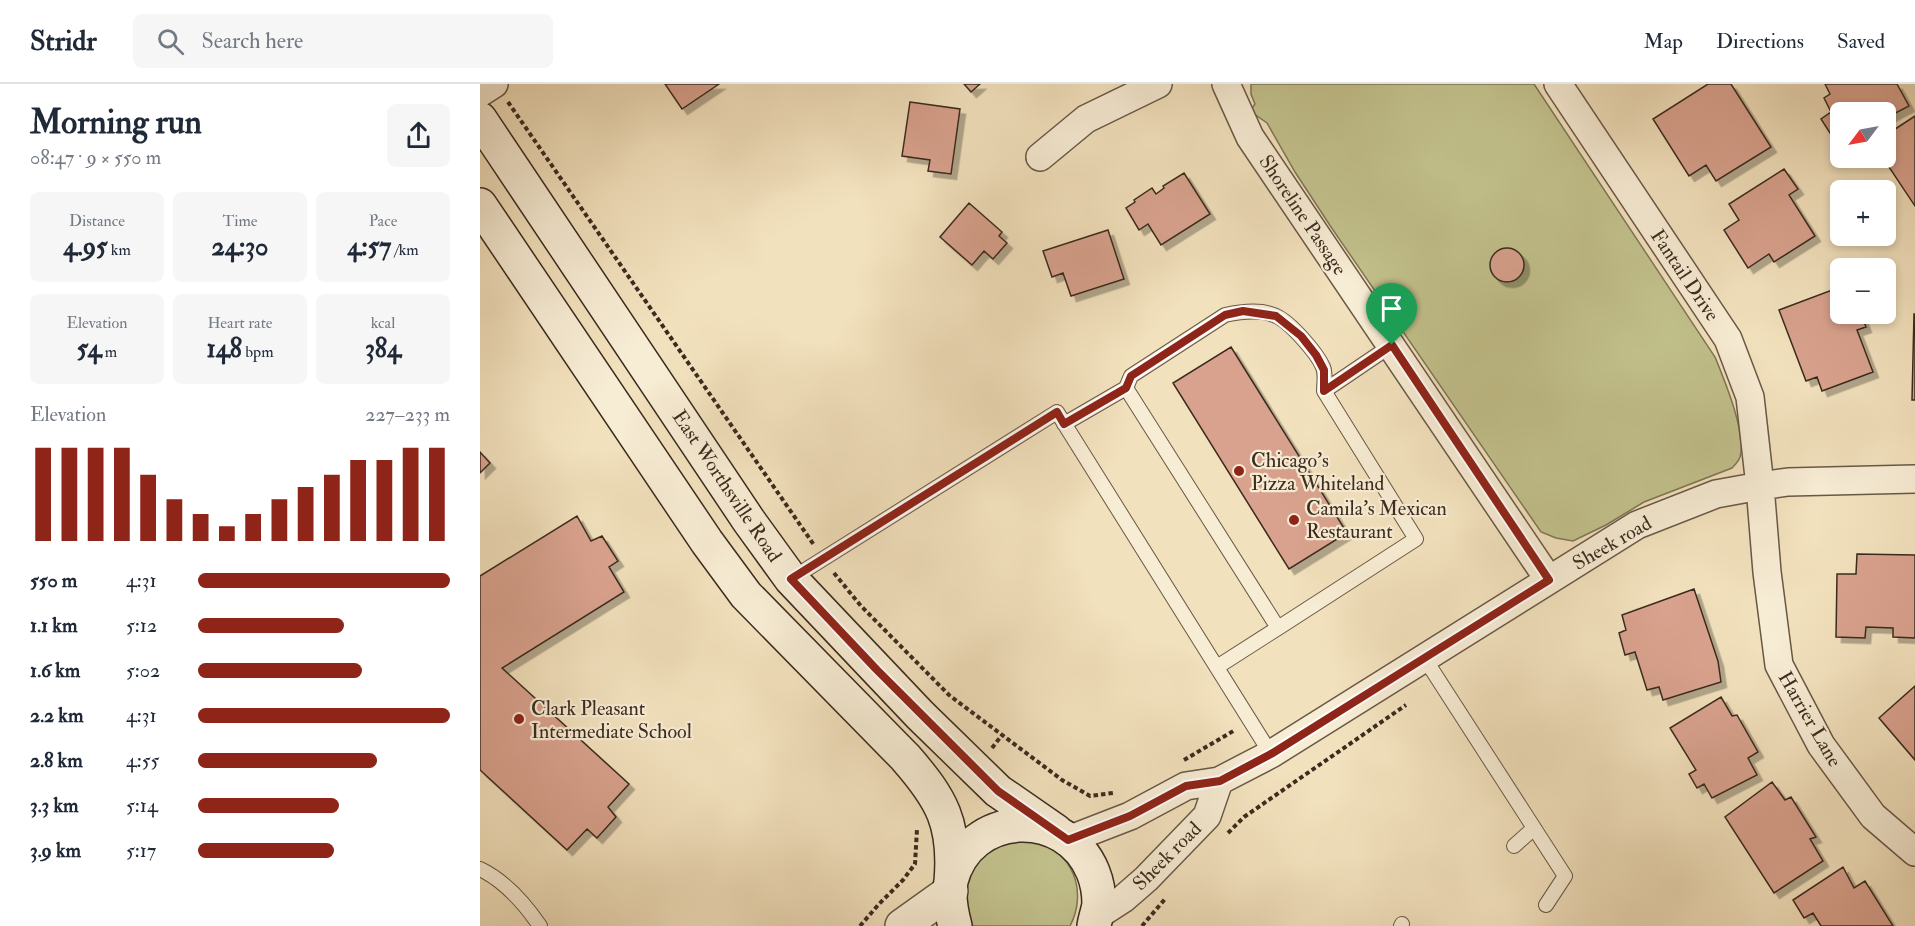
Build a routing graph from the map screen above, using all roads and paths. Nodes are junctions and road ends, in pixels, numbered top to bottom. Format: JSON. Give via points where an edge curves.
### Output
{"nodes":[{"id":1,"x":494,"y":84,"type":"edge"},
{"id":2,"x":1158,"y":84,"type":"edge"},
{"id":3,"x":1226,"y":84,"type":"edge"},
{"id":4,"x":1558,"y":84,"type":"edge"},
{"id":5,"x":480,"y":93,"type":"edge"},
{"id":6,"x":516,"y":115,"type":"dead end"},
{"id":7,"x":480,"y":119,"type":"edge"},
{"id":8,"x":1040,"y":157,"type":"dead end"},
{"id":9,"x":480,"y":205,"type":"edge"},
{"id":10,"x":1392,"y":345,"type":"junction"},
{"id":11,"x":1126,"y":388,"type":"junction"},
{"id":12,"x":1324,"y":391,"type":"junction"},
{"id":13,"x":1064,"y":424,"type":"junction"},
{"id":14,"x":1915,"y":479,"type":"edge"},
{"id":15,"x":1760,"y":486,"type":"junction"},
{"id":16,"x":823,"y":559,"type":"junction"},
{"id":17,"x":791,"y":579,"type":"junction"},
{"id":18,"x":1549,"y":580,"type":"junction"},
{"id":19,"x":1278,"y":628,"type":"junction"},
{"id":20,"x":1425,"y":658,"type":"junction"},
{"id":21,"x":1217,"y":667,"type":"junction"},
{"id":22,"x":1406,"y":705,"type":"dead end"},
{"id":23,"x":1271,"y":754,"type":"junction"},
{"id":24,"x":1220,"y":781,"type":"junction"},
{"id":25,"x":1122,"y":792,"type":"dead end"},
{"id":26,"x":1534,"y":828,"type":"junction"},
{"id":27,"x":1228,"y":833,"type":"dead end"},
{"id":28,"x":1062,"y":835,"type":"junction"},
{"id":29,"x":1514,"y":846,"type":"dead end"},
{"id":30,"x":1915,"y":852,"type":"edge"},
{"id":31,"x":480,"y":869,"type":"edge"},
{"id":32,"x":951,"y":886,"type":"junction"},
{"id":33,"x":1171,"y":890,"type":"dead end"},
{"id":34,"x":879,"y":904,"type":"dead end"},
{"id":35,"x":1546,"y":905,"type":"dead end"},
{"id":36,"x":1094,"y":924,"type":"edge"},
{"id":37,"x":540,"y":926,"type":"edge"},
{"id":38,"x":861,"y":926,"type":"edge"},
{"id":39,"x":902,"y":926,"type":"edge"},
{"id":40,"x":955,"y":926,"type":"edge"},
{"id":41,"x":1142,"y":926,"type":"edge"}],
"edges":[{"from":1,"to":5,"type":"street"},
{"from":2,"to":8,"type":"street","via":[[1086,118]]},
{"from":3,"to":10,"type":"street","name":"Shoreline Passage","via":[[1250,137]]},
{"from":4,"to":15,"type":"street","name":"Fantail Drive","via":[[1728,339],[1750,397]]},
{"from":6,"to":16,"type":"path"},
{"from":7,"to":17,"type":"main road","name":"East Worthsville Road"},
{"from":9,"to":32,"type":"main road","via":[[746,595],[929,785],[950,833]]},
{"from":10,"to":12,"type":"lane"},
{"from":10,"to":18,"type":"street","name":"Shoreline Passage"},
{"from":11,"to":12,"type":"lane","via":[[1131,376],[1225,315],[1243,311],[1276,316],[1301,336],[1324,370]]},
{"from":11,"to":13,"type":"lane"},
{"from":11,"to":19,"type":"lane"},
{"from":12,"to":19,"type":"lane","via":[[1416,539]]},
{"from":13,"to":16,"type":"lane","via":[[1057,412]]},
{"from":13,"to":21,"type":"lane"},
{"from":14,"to":15,"type":"street","name":"Sheek road"},
{"from":15,"to":18,"type":"street","name":"Sheek road","via":[[1716,494],[1637,525]]},
{"from":15,"to":30,"type":"street","name":"Harrier Lane","via":[[1779,665],[1821,745],[1840,772],[1873,816]]},
{"from":16,"to":17,"type":"lane"},
{"from":16,"to":25,"type":"path","via":[[861,606],[949,695],[1062,780],[1090,796]]},
{"from":17,"to":28,"type":"main road","name":"East Worthsville Road","via":[[998,791]]},
{"from":18,"to":20,"type":"street","name":"Sheek road"},
{"from":19,"to":21,"type":"lane"},
{"from":20,"to":23,"type":"street","name":"Sheek road"},
{"from":20,"to":26,"type":"lane"},
{"from":21,"to":23,"type":"lane"},
{"from":22,"to":27,"type":"path","via":[[1244,817]]},
{"from":23,"to":24,"type":"street","name":"Sheek road"},
{"from":24,"to":28,"type":"street","name":"Sheek road","via":[[1186,786],[1130,816]]},
{"from":24,"to":36,"type":"street","name":"Sheek road","via":[[1207,816],[1146,879]]},
{"from":26,"to":29,"type":"lane"},
{"from":26,"to":35,"type":"lane","via":[[1565,876]]},
{"from":28,"to":32,"type":"main road","via":[[1035,825],[1012,825],[991,831],[959,861]]},
{"from":28,"to":36,"type":"main road","name":"East Worthsville Road","via":[[1088,861],[1096,881],[1099,904]]},
{"from":31,"to":37,"type":"lane","via":[[527,906]]},
{"from":32,"to":39,"type":"main road"},
{"from":32,"to":40,"type":"main road","via":[[949,905]]},
{"from":33,"to":41,"type":"path"},
{"from":34,"to":38,"type":"path"}]}
